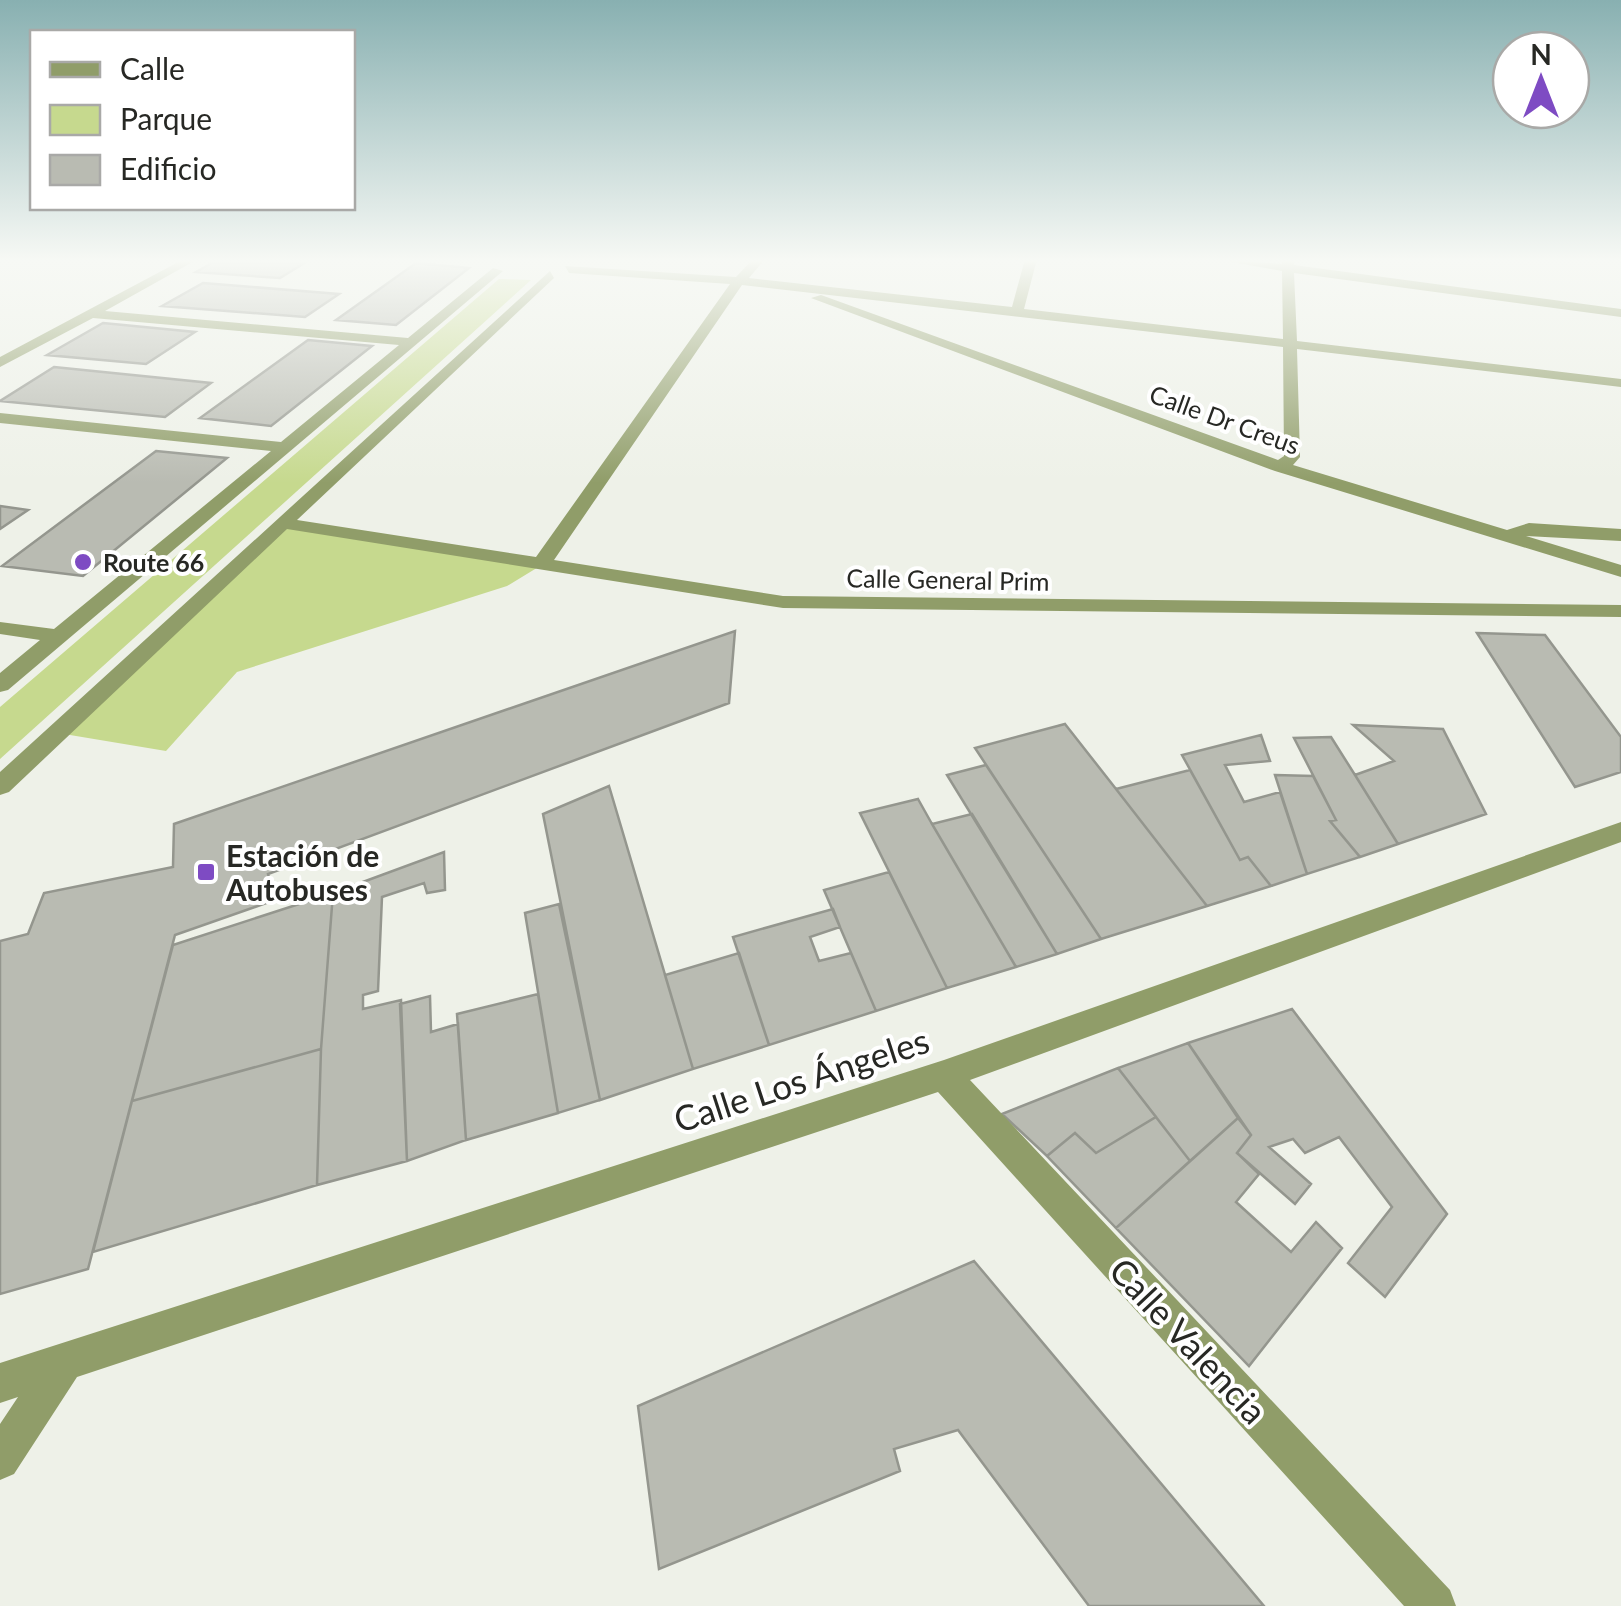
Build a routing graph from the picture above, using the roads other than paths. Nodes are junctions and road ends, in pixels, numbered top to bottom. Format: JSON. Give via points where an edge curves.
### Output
{"nodes":[{"id":1,"x":53,"y":334,"type":"edge"},
{"id":2,"x":317,"y":334,"type":"edge"},
{"id":3,"x":419,"y":334,"type":"edge"},
{"id":4,"x":492,"y":334,"type":"edge"},
{"id":5,"x":702,"y":334,"type":"edge"},
{"id":6,"x":915,"y":334,"type":"edge"},
{"id":7,"x":1145,"y":334,"type":"edge"},
{"id":8,"x":1178,"y":334,"type":"edge"},
{"id":9,"x":1291,"y":334,"type":"edge"},
{"id":10,"x":408,"y":342,"type":"junction"},
{"id":11,"x":1292,"y":350,"type":"junction"},
{"id":12,"x":0,"y":363,"type":"edge"},
{"id":13,"x":1621,"y":383,"type":"edge"},
{"id":14,"x":1621,"y":394,"type":"edge"},
{"id":15,"x":0,"y":418,"type":"edge"},
{"id":16,"x":282,"y":447,"type":"junction"},
{"id":17,"x":1282,"y":468,"type":"junction"},
{"id":18,"x":282,"y":524,"type":"junction"},
{"id":19,"x":1621,"y":534,"type":"edge"},
{"id":20,"x":1508,"y":537,"type":"junction"},
{"id":21,"x":540,"y":566,"type":"junction"},
{"id":22,"x":1621,"y":571,"type":"edge"},
{"id":23,"x":1621,"y":611,"type":"edge"},
{"id":24,"x":0,"y":628,"type":"edge"},
{"id":25,"x":59,"y":636,"type":"junction"},
{"id":26,"x":0,"y":685,"type":"edge"},
{"id":27,"x":0,"y":786,"type":"edge"},
{"id":28,"x":1621,"y":832,"type":"edge"},
{"id":29,"x":944,"y":1074,"type":"junction"},
{"id":30,"x":64,"y":1362,"type":"junction"},
{"id":31,"x":0,"y":1383,"type":"edge"},
{"id":32,"x":0,"y":1460,"type":"edge"},
{"id":33,"x":1434,"y":1606,"type":"edge"}],
"edges":[{"from":1,"to":12,"type":"street"},
{"from":2,"to":10,"type":"street"},
{"from":3,"to":10,"type":"street"},
{"from":4,"to":18,"type":"street"},
{"from":5,"to":21,"type":"street"},
{"from":6,"to":17,"type":"street","name":"Calle Dr Creus"},
{"from":7,"to":11,"type":"street"},
{"from":8,"to":11,"type":"street"},
{"from":9,"to":11,"type":"street"},
{"from":10,"to":16,"type":"street"},
{"from":11,"to":13,"type":"street"},
{"from":11,"to":14,"type":"street"},
{"from":11,"to":17,"type":"street","via":[[1292,456]]},
{"from":15,"to":16,"type":"street"},
{"from":16,"to":25,"type":"street"},
{"from":17,"to":20,"type":"street","name":"Calle Dr Creus"},
{"from":18,"to":21,"type":"street","name":"Calle General Prim"},
{"from":18,"to":27,"type":"street"},
{"from":19,"to":20,"type":"street","via":[[1528,528]]},
{"from":20,"to":22,"type":"street","name":"Calle Dr Creus"},
{"from":21,"to":23,"type":"street","name":"Calle General Prim","via":[[783,602]]},
{"from":24,"to":25,"type":"street"},
{"from":25,"to":26,"type":"street"},
{"from":28,"to":29,"type":"street","name":"Calle Los Ángeles"},
{"from":29,"to":30,"type":"street","name":"Calle Los Ángeles"},
{"from":29,"to":33,"type":"street","name":"Calle Valencia"},
{"from":30,"to":31,"type":"street","name":"Calle Los Ángeles"},
{"from":30,"to":32,"type":"street"}]}
